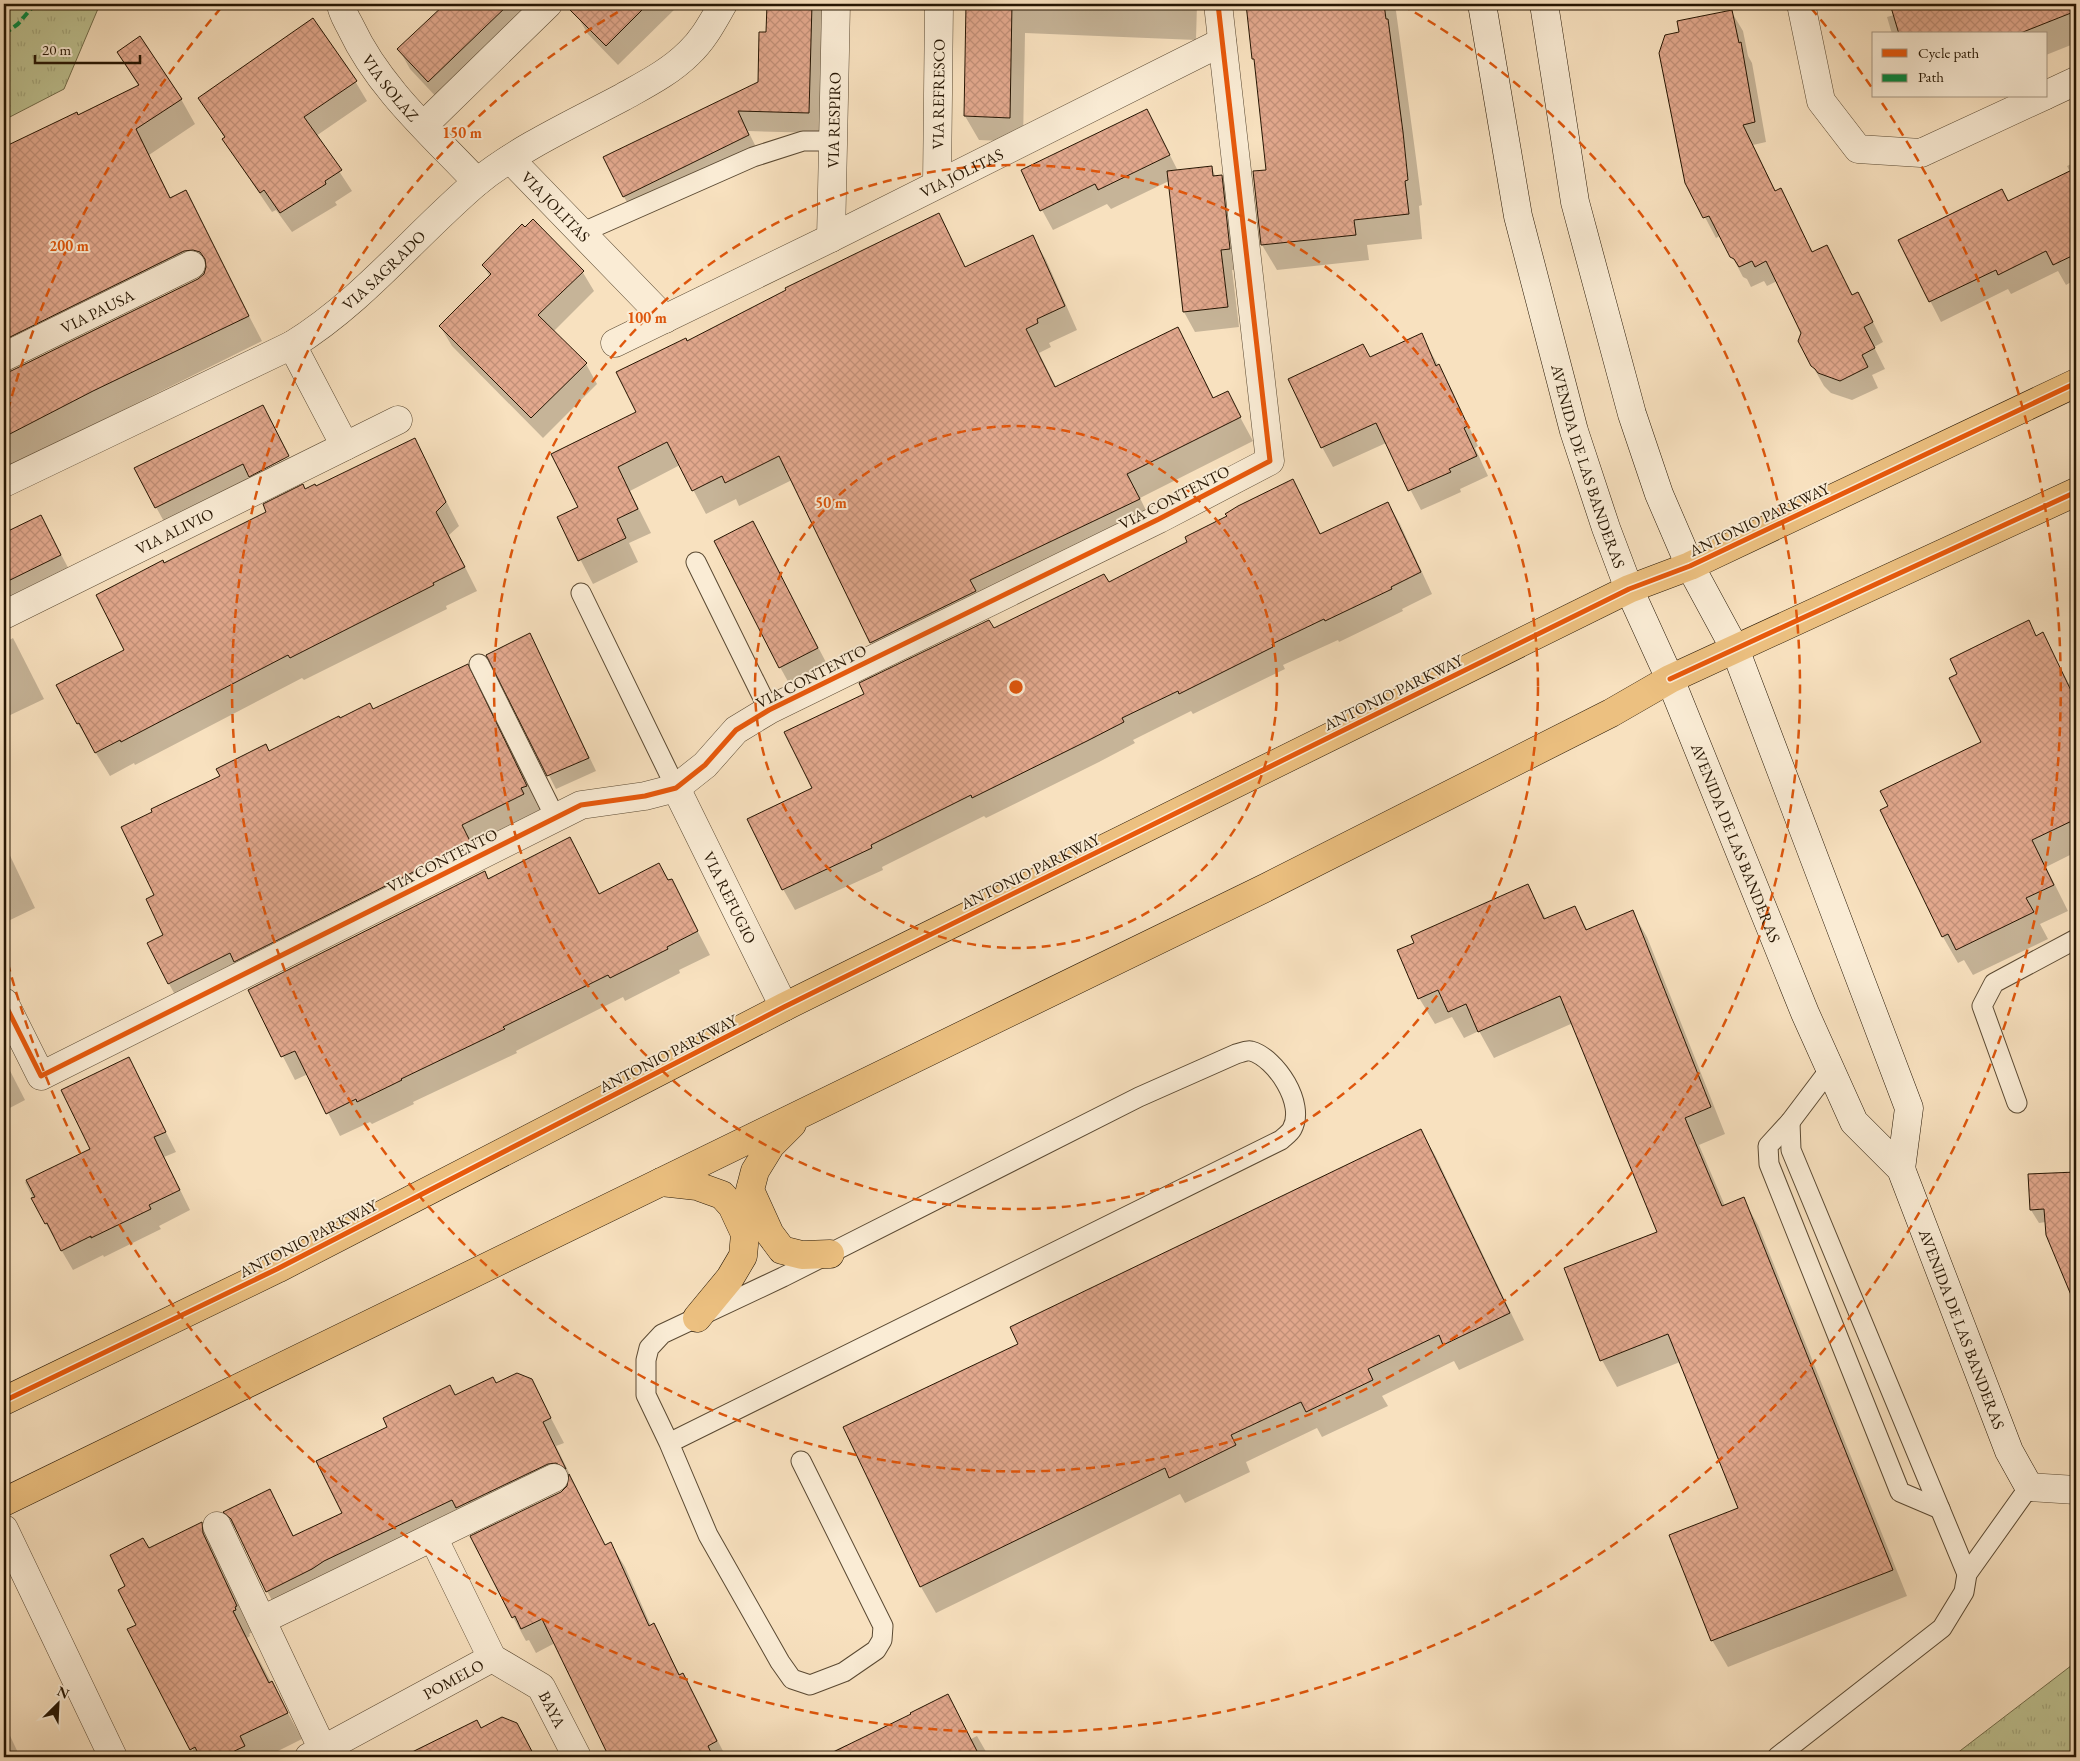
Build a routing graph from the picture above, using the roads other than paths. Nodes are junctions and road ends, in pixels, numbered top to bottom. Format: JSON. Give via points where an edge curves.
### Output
{"nodes":[{"id":1,"x":341,"y":4,"type":"edge"},
{"id":2,"x":548,"y":4,"type":"edge"},
{"id":3,"x":723,"y":4,"type":"edge"},
{"id":4,"x":836,"y":4,"type":"edge"},
{"id":5,"x":939,"y":4,"type":"edge"},
{"id":6,"x":1218,"y":4,"type":"edge"},
{"id":7,"x":1482,"y":4,"type":"edge"},
{"id":8,"x":1544,"y":4,"type":"edge"},
{"id":9,"x":1800,"y":4,"type":"edge"},
{"id":10,"x":1222,"y":42,"type":"junction"},
{"id":11,"x":2076,"y":81,"type":"edge"},
{"id":12,"x":2048,"y":95,"type":"edge"},
{"id":13,"x":2041,"y":98,"type":"edge"},
{"id":14,"x":424,"y":125,"type":"junction"},
{"id":15,"x":833,"y":141,"type":"junction"},
{"id":16,"x":510,"y":159,"type":"junction"},
{"id":17,"x":478,"y":182,"type":"junction"},
{"id":18,"x":937,"y":184,"type":"junction"},
{"id":19,"x":581,"y":234,"type":"junction"},
{"id":20,"x":831,"y":238,"type":"junction"},
{"id":21,"x":191,"y":265,"type":"dead end"},
{"id":22,"x":665,"y":319,"type":"junction"},
{"id":23,"x":615,"y":343,"type":"dead end"},
{"id":24,"x":292,"y":345,"type":"junction"},
{"id":25,"x":4,"y":357,"type":"edge"},
{"id":26,"x":2076,"y":383,"type":"edge"},
{"id":27,"x":398,"y":420,"type":"dead end"},
{"id":28,"x":345,"y":446,"type":"junction"},
{"id":29,"x":4,"y":483,"type":"edge"},
{"id":30,"x":2076,"y":492,"type":"edge"},
{"id":31,"x":696,"y":562,"type":"dead end"},
{"id":32,"x":1690,"y":566,"type":"junction"},
{"id":33,"x":1629,"y":589,"type":"junction"},
{"id":34,"x":581,"y":593,"type":"dead end"},
{"id":35,"x":4,"y":615,"type":"edge"},
{"id":36,"x":1735,"y":649,"type":"junction"},
{"id":37,"x":479,"y":664,"type":"dead end"},
{"id":38,"x":1670,"y":679,"type":"junction"},
{"id":39,"x":769,"y":710,"type":"junction"},
{"id":40,"x":676,"y":788,"type":"junction"},
{"id":41,"x":555,"y":817,"type":"junction"},
{"id":42,"x":2076,"y":940,"type":"edge"},
{"id":43,"x":4,"y":1002,"type":"edge"},
{"id":44,"x":784,"y":1007,"type":"junction"},
{"id":45,"x":1830,"y":1069,"type":"junction"},
{"id":46,"x":2017,"y":1104,"type":"dead end"},
{"id":47,"x":804,"y":1113,"type":"junction"},
{"id":48,"x":1790,"y":1122,"type":"junction"},
{"id":49,"x":1901,"y":1168,"type":"junction"},
{"id":50,"x":662,"y":1182,"type":"junction"},
{"id":51,"x":830,"y":1254,"type":"junction"},
{"id":52,"x":697,"y":1318,"type":"junction"},
{"id":53,"x":4,"y":1401,"type":"edge"},
{"id":54,"x":669,"y":1443,"type":"junction"},
{"id":55,"x":801,"y":1461,"type":"dead end"},
{"id":56,"x":554,"y":1478,"type":"dead end"},
{"id":57,"x":2029,"y":1488,"type":"junction"},
{"id":58,"x":2076,"y":1490,"type":"edge"},
{"id":59,"x":4,"y":1502,"type":"edge"},
{"id":60,"x":1940,"y":1510,"type":"junction"},
{"id":61,"x":218,"y":1526,"type":"dead end"},
{"id":62,"x":4,"y":1529,"type":"edge"},
{"id":63,"x":433,"y":1537,"type":"junction"},
{"id":64,"x":1967,"y":1574,"type":"junction"},
{"id":65,"x":262,"y":1620,"type":"junction"},
{"id":66,"x":492,"y":1658,"type":"junction"},
{"id":67,"x":316,"y":1754,"type":"edge"},
{"id":68,"x":113,"y":1757,"type":"edge"},
{"id":69,"x":577,"y":1757,"type":"edge"},
{"id":70,"x":1777,"y":1757,"type":"edge"}],
"edges":[{"from":1,"to":14,"type":"street","name":"VIA SOLAZ","via":[[355,37],[373,65]]},
{"from":2,"to":14,"type":"street"},
{"from":3,"to":16,"type":"street","name":"VIA SAGRADO","via":[[708,31],[668,72]]},
{"from":4,"to":15,"type":"street","name":"VIA RESPIRO"},
{"from":5,"to":18,"type":"street","name":"VIA REFRESCO"},
{"from":6,"to":10,"type":"street"},
{"from":7,"to":33,"type":"street","name":"AVENIDA DE LAS BANDERAS","via":[[1518,216],[1574,431]]},
{"from":8,"to":32,"type":"street","name":"AVENIDA DE LAS BANDERAS","via":[[1578,212],[1632,414],[1658,494]]},
{"from":9,"to":13,"type":"street","via":[[1821,101],[1858,149],[1922,153]]},
{"from":10,"to":18,"type":"street","name":"VIA JOLITAS"},
{"from":10,"to":39,"type":"street","name":"VIA CONTENTO","via":[[1270,461]]},
{"from":11,"to":12,"type":"street"},
{"from":14,"to":17,"type":"street","name":"VIA SOLAZ"},
{"from":15,"to":19,"type":"lane","via":[[803,141],[753,158]]},
{"from":15,"to":20,"type":"street","name":"VIA RESPIRO"},
{"from":16,"to":17,"type":"street","name":"VIA SAGRADO"},
{"from":16,"to":19,"type":"street","name":"VIA JOLITAS"},
{"from":17,"to":24,"type":"street","name":"VIA SAGRADO","via":[[340,310]]},
{"from":18,"to":20,"type":"street","name":"VIA JOLITAS"},
{"from":19,"to":22,"type":"street","name":"VIA JOLITAS"},
{"from":20,"to":22,"type":"street","name":"VIA JOLITAS"},
{"from":21,"to":25,"type":"street","name":"VIA PAUSA"},
{"from":22,"to":23,"type":"street","name":"VIA JOLITAS"},
{"from":24,"to":28,"type":"street"},
{"from":24,"to":29,"type":"street","name":"VIA SAGRADO"},
{"from":26,"to":32,"type":"main road","name":"ANTONIO PARKWAY"},
{"from":27,"to":28,"type":"street","name":"VIA ALIVIO"},
{"from":28,"to":35,"type":"street","name":"VIA ALIVIO"},
{"from":30,"to":36,"type":"main road"},
{"from":31,"to":39,"type":"lane"},
{"from":32,"to":33,"type":"main road","name":"ANTONIO PARKWAY"},
{"from":32,"to":36,"type":"street","name":"AVENIDA DE LAS BANDERAS"},
{"from":33,"to":38,"type":"street","name":"AVENIDA DE LAS BANDERAS"},
{"from":33,"to":44,"type":"main road","name":"ANTONIO PARKWAY"},
{"from":34,"to":40,"type":"lane"},
{"from":36,"to":38,"type":"main road"},
{"from":36,"to":49,"type":"street","name":"AVENIDA DE LAS BANDERAS","via":[[1908,1108]]},
{"from":37,"to":41,"type":"lane"},
{"from":38,"to":45,"type":"street","name":"AVENIDA DE LAS BANDERAS"},
{"from":38,"to":47,"type":"main road","via":[[1611,713],[1267,887]]},
{"from":39,"to":40,"type":"street","name":"VIA CONTENTO","via":[[736,730],[705,765]]},
{"from":40,"to":41,"type":"street","name":"VIA CONTENTO","via":[[581,805]]},
{"from":40,"to":44,"type":"street","name":"VIA REFUGIO"},
{"from":41,"to":43,"type":"street","name":"VIA CONTENTO","via":[[41,1076]]},
{"from":42,"to":46,"type":"lane","via":[[1994,984],[1982,1006]]},
{"from":44,"to":53,"type":"main road","name":"ANTONIO PARKWAY","via":[[277,1269]]},
{"from":45,"to":48,"type":"lane"},
{"from":45,"to":49,"type":"street","name":"AVENIDA DE LAS BANDERAS","via":[[1854,1122]]},
{"from":47,"to":50,"type":"main road"},
{"from":47,"to":51,"type":"main road","via":[[771,1145],[754,1171],[750,1190],[770,1234],[782,1250],[802,1255]]},
{"from":48,"to":60,"type":"lane","via":[[1791,1150]]},
{"from":48,"to":60,"type":"lane","via":[[1768,1146],[1769,1164],[1900,1492]]},
{"from":49,"to":57,"type":"street","name":"AVENIDA DE LAS BANDERAS","via":[[2009,1451]]},
{"from":50,"to":52,"type":"main road","via":[[697,1186],[722,1195],[732,1206],[746,1234],[743,1256],[730,1278]]},
{"from":50,"to":59,"type":"main road"},
{"from":51,"to":52,"type":"lane"},
{"from":51,"to":54,"type":"lane","via":[[1139,1097],[1236,1054],[1249,1051],[1266,1058],[1282,1075],[1291,1094],[1295,1114],[1292,1130],[1281,1140]]},
{"from":52,"to":54,"type":"lane","via":[[662,1334],[649,1348],[646,1360],[646,1395]]},
{"from":54,"to":55,"type":"lane","via":[[708,1535],[780,1662],[792,1680],[810,1684],[844,1672],[876,1650],[882,1640],[883,1626]]},
{"from":56,"to":63,"type":"street"},
{"from":57,"to":58,"type":"street"},
{"from":57,"to":64,"type":"lane"},
{"from":60,"to":64,"type":"lane"},
{"from":61,"to":65,"type":"street","name":"POMELO"},
{"from":62,"to":68,"type":"street"},
{"from":63,"to":65,"type":"street"},
{"from":63,"to":66,"type":"street","name":"POMELO"},
{"from":64,"to":70,"type":"lane","via":[[1964,1592],[1942,1628]]},
{"from":65,"to":67,"type":"street","name":"POMELO"},
{"from":66,"to":67,"type":"street","name":"POMELO"},
{"from":66,"to":69,"type":"street","name":"BAYA","via":[[541,1687]]}]}
